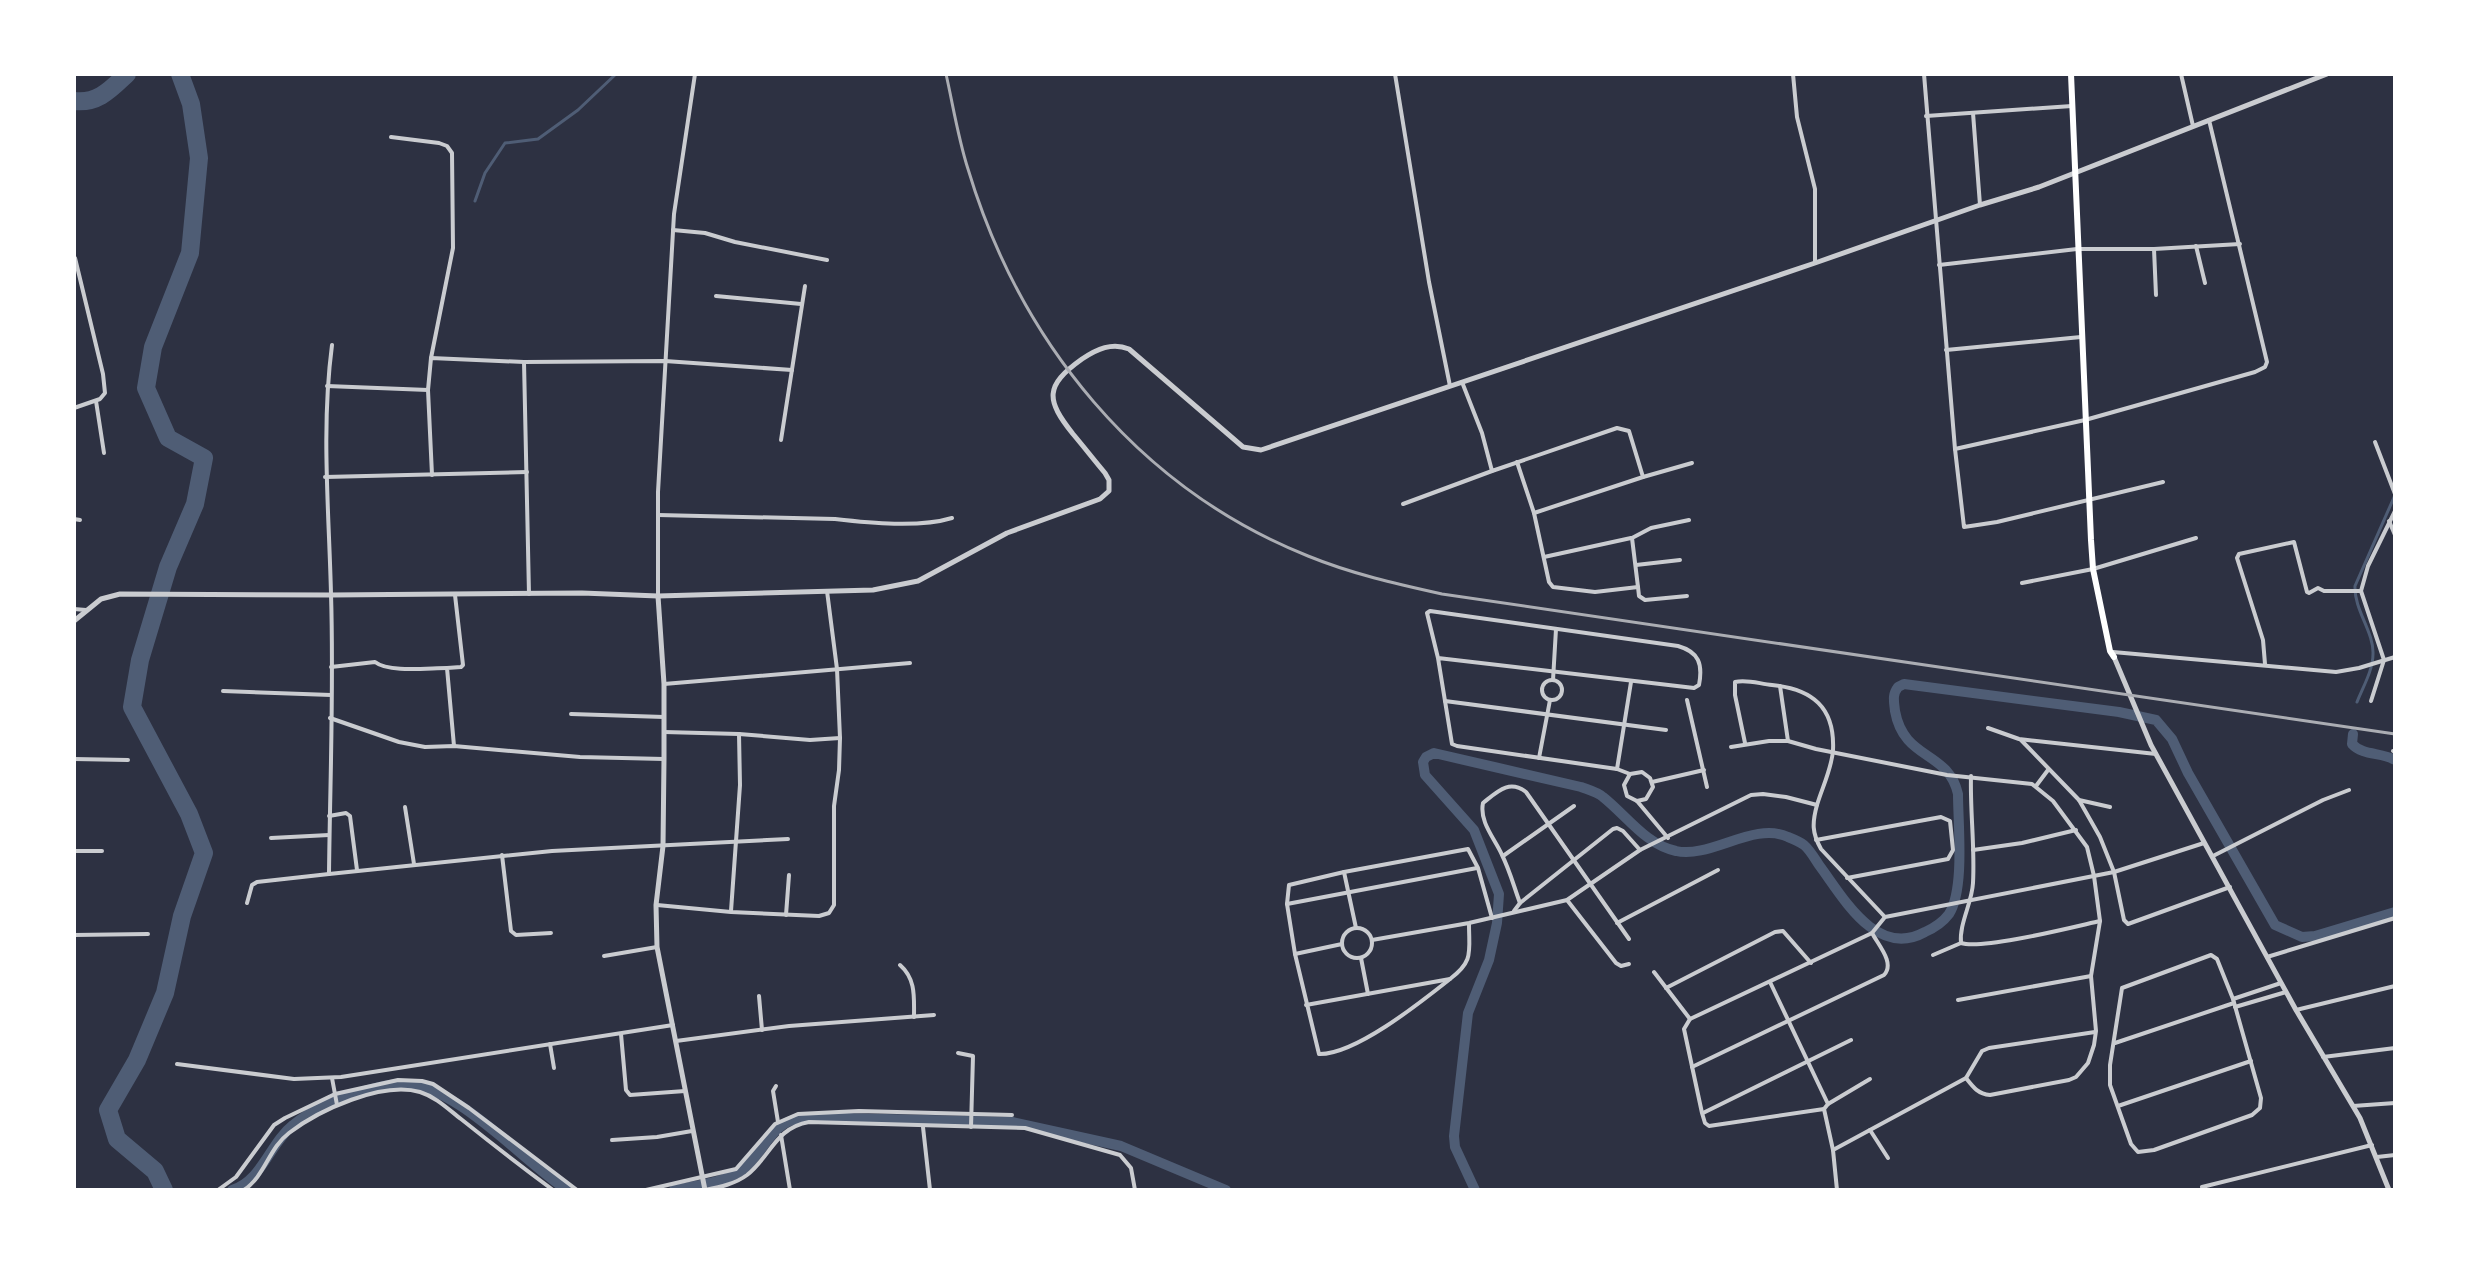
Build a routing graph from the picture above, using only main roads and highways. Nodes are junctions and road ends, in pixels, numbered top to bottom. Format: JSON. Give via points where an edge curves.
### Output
{"nodes":[{"id":1,"x":2071,"y":74,"type":"edge"},
{"id":2,"x":2112,"y":654,"type":"road end"}],
"edges":[{"from":1,"to":2,"type":"main road","via":[[2093,569]]}]}
